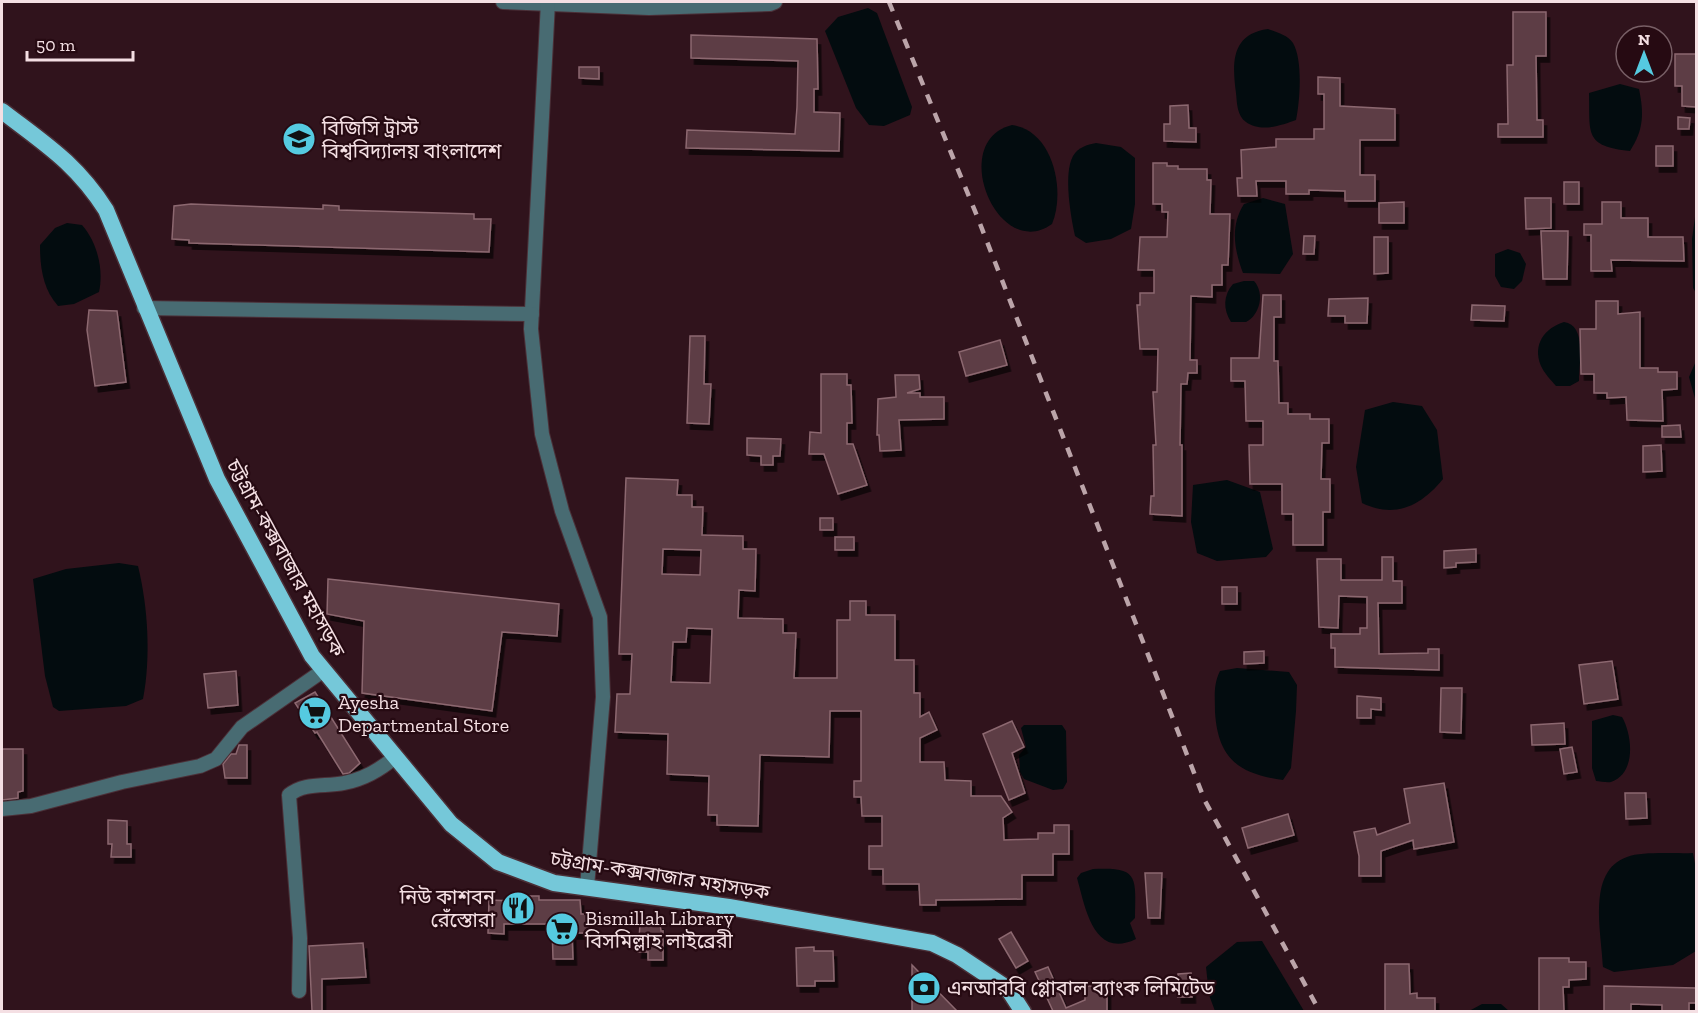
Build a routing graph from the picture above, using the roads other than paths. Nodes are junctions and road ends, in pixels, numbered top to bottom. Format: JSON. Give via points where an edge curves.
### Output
{"nodes":[{"id":1,"x":503,"y":2,"type":"edge"},
{"id":2,"x":548,"y":2,"type":"edge"},
{"id":3,"x":775,"y":2,"type":"edge"},
{"id":4,"x":2,"y":111,"type":"edge"},
{"id":5,"x":144,"y":308,"type":"junction"},
{"id":6,"x":532,"y":314,"type":"junction"},
{"id":7,"x":324,"y":670,"type":"junction"},
{"id":8,"x":395,"y":757,"type":"junction"},
{"id":9,"x":2,"y":809,"type":"edge"},
{"id":10,"x":587,"y":887,"type":"junction"},
{"id":11,"x":299,"y":991,"type":"dead end"},
{"id":12,"x":1023,"y":1011,"type":"edge"}],
"edges":[{"from":1,"to":2,"type":"street"},
{"from":2,"to":3,"type":"street","via":[[649,8]]},
{"from":2,"to":6,"type":"street"},
{"from":4,"to":5,"type":"highway","name":"চট্টগ্রাম-কক্সবাজার মহাসড়ক","via":[[55,150],[89,183],[106,210]]},
{"from":5,"to":6,"type":"street"},
{"from":5,"to":7,"type":"highway","name":"চট্টগ্রাম-কক্সবাজার মহাসড়ক","via":[[217,479],[312,656]]},
{"from":6,"to":10,"type":"street","via":[[542,434],[562,511],[600,617],[603,697]]},
{"from":7,"to":8,"type":"highway","name":"চট্টগ্রাম-কক্সবাজার মহাসড়ক"},
{"from":7,"to":9,"type":"street","via":[[242,727],[216,759],[200,766],[31,806]]},
{"from":8,"to":10,"type":"highway","name":"চট্টগ্রাম-কক্সবাজার মহাসড়ক","via":[[451,824],[498,862],[554,883]]},
{"from":8,"to":11,"type":"street","via":[[376,773],[344,783],[298,788],[289,795],[300,938]]},
{"from":10,"to":12,"type":"highway","name":"চট্টগ্রাম-কক্সবাজার মহাসড়ক","via":[[729,907],[932,943],[1008,989]]}]}
